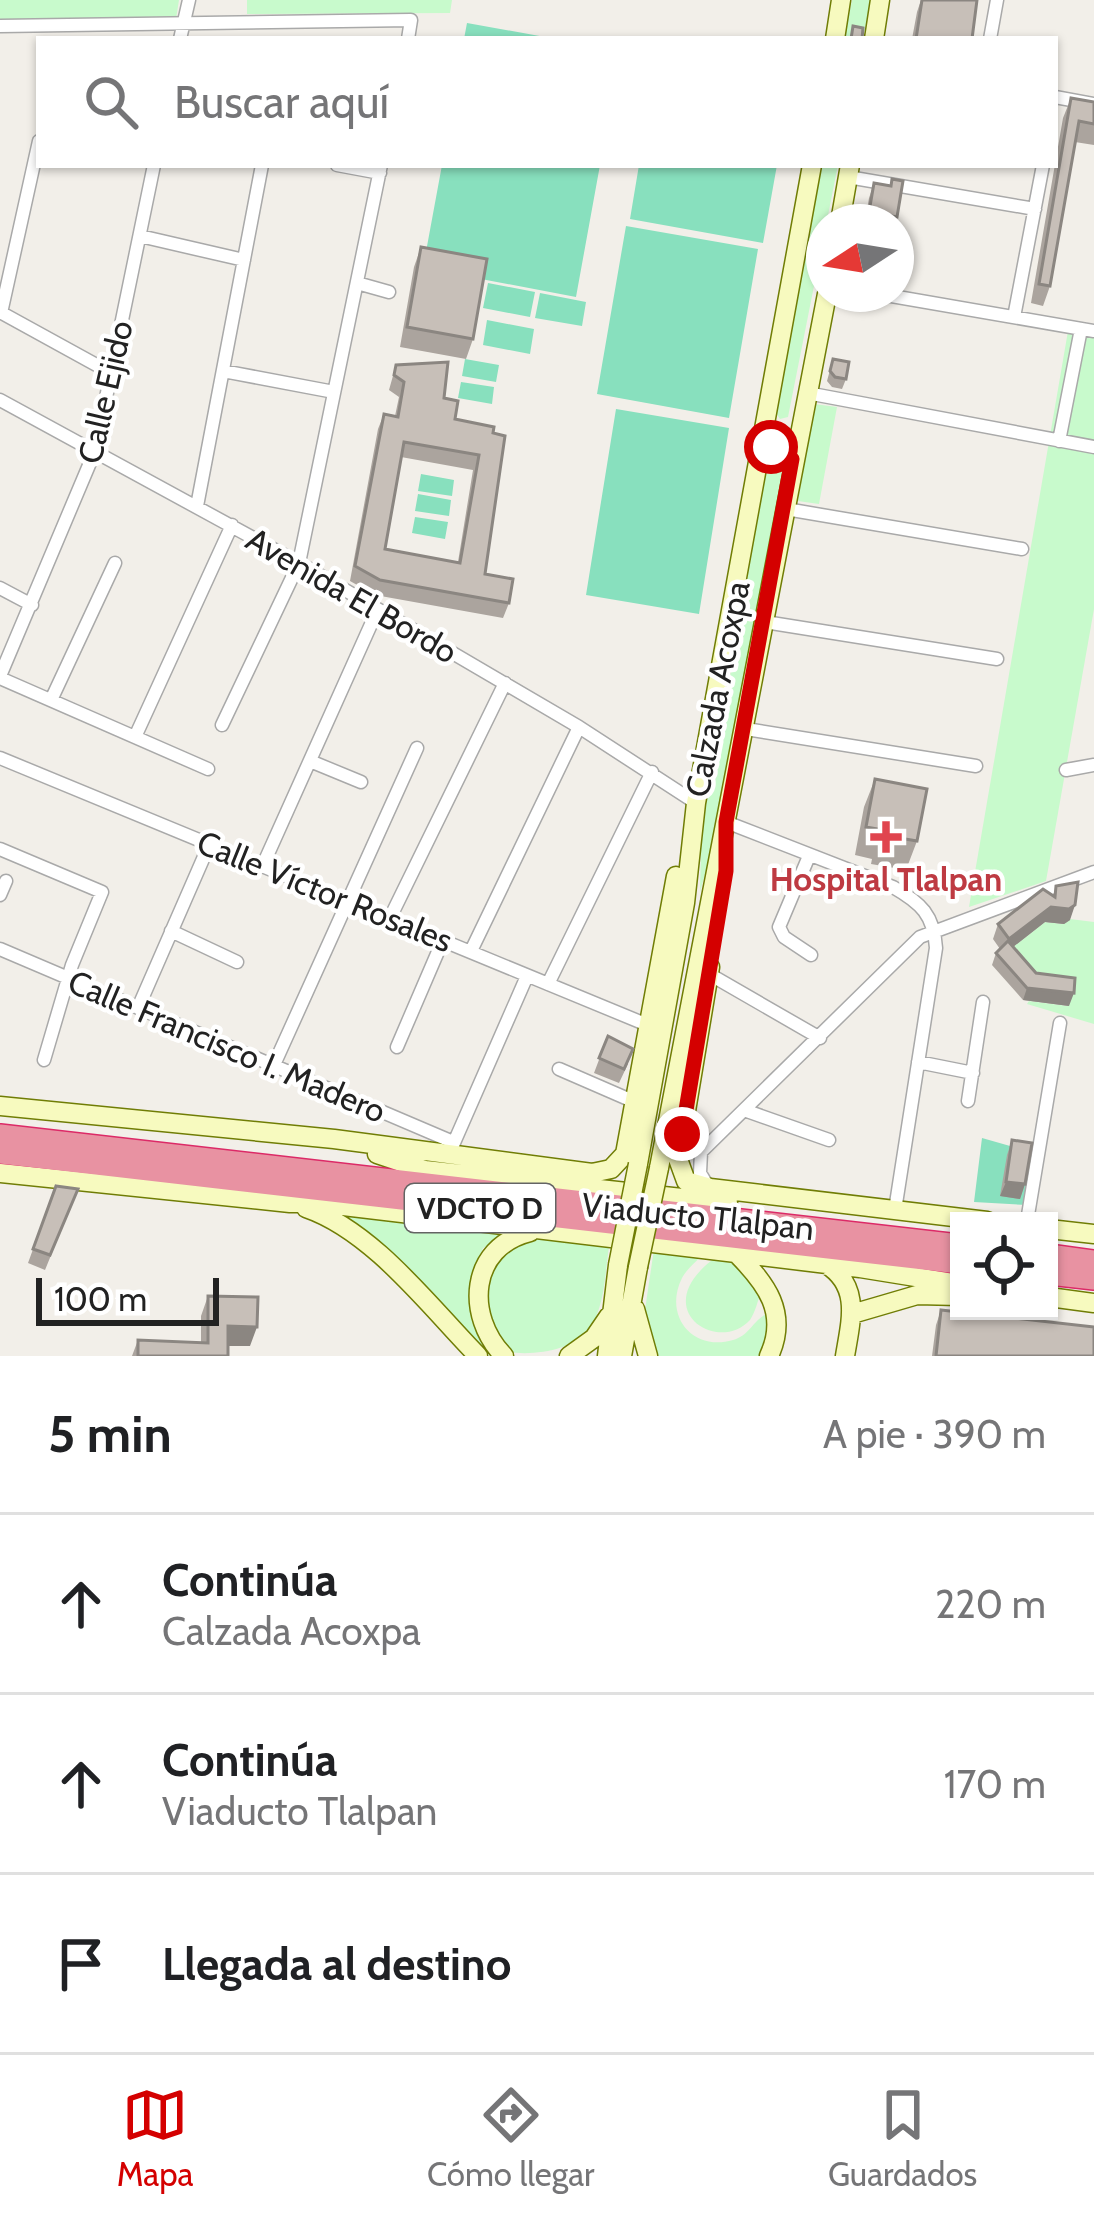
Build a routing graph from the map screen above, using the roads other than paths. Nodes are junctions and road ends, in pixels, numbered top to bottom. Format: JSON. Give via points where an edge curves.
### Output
{"nodes":[{"id":1,"x":189,"y":0,"type":"edge"},
{"id":2,"x":826,"y":0,"type":"edge"},
{"id":3,"x":842,"y":0,"type":"edge"},
{"id":4,"x":880,"y":0,"type":"edge"},
{"id":5,"x":997,"y":0,"type":"edge"},
{"id":6,"x":184,"y":21,"type":"junction"},
{"id":7,"x":290,"y":22,"type":"junction"},
{"id":8,"x":65,"y":24,"type":"junction"},
{"id":9,"x":0,"y":26,"type":"edge"},
{"id":10,"x":836,"y":33,"type":"edge"},
{"id":11,"x":63,"y":36,"type":"edge"},
{"id":12,"x":181,"y":36,"type":"edge"},
{"id":13,"x":287,"y":36,"type":"edge"},
{"id":14,"x":408,"y":36,"type":"edge"},
{"id":15,"x":874,"y":36,"type":"edge"},
{"id":16,"x":991,"y":36,"type":"edge"},
{"id":17,"x":1058,"y":98,"type":"edge"},
{"id":18,"x":1094,"y":104,"type":"edge"},
{"id":19,"x":36,"y":154,"type":"edge"},
{"id":20,"x":153,"y":168,"type":"edge"},
{"id":21,"x":261,"y":168,"type":"edge"},
{"id":22,"x":811,"y":168,"type":"edge"},
{"id":23,"x":1042,"y":168,"type":"edge"},
{"id":24,"x":380,"y":169,"type":"edge"},
{"id":25,"x":849,"y":171,"type":"edge"},
{"id":26,"x":843,"y":204,"type":"edge"},
{"id":27,"x":1035,"y":209,"type":"junction"},
{"id":28,"x":140,"y":236,"type":"junction"},
{"id":29,"x":244,"y":260,"type":"junction"},
{"id":30,"x":357,"y":283,"type":"junction"},
{"id":31,"x":389,"y":292,"type":"dead end"},
{"id":32,"x":914,"y":300,"type":"edge"},
{"id":33,"x":1,"y":312,"type":"edge"},
{"id":34,"x":823,"y":312,"type":"edge"},
{"id":35,"x":1014,"y":317,"type":"junction"},
{"id":36,"x":1087,"y":330,"type":"edge"},
{"id":37,"x":223,"y":371,"type":"junction"},
{"id":38,"x":111,"y":373,"type":"junction"},
{"id":39,"x":334,"y":392,"type":"junction"},
{"id":40,"x":807,"y":393,"type":"junction"},
{"id":41,"x":0,"y":400,"type":"edge"},
{"id":42,"x":768,"y":412,"type":"junction"},
{"id":43,"x":799,"y":426,"type":"junction"},
{"id":44,"x":1059,"y":441,"type":"junction"},
{"id":45,"x":1094,"y":447,"type":"edge"},
{"id":46,"x":95,"y":451,"type":"junction"},
{"id":47,"x":760,"y":454,"type":"junction"},
{"id":48,"x":792,"y":459,"type":"junction"},
{"id":49,"x":197,"y":506,"type":"junction"},
{"id":50,"x":786,"y":509,"type":"junction"},
{"id":51,"x":232,"y":526,"type":"junction"},
{"id":52,"x":1022,"y":549,"type":"dead end"},
{"id":53,"x":298,"y":562,"type":"junction"},
{"id":54,"x":115,"y":563,"type":"dead end"},
{"id":55,"x":0,"y":588,"type":"edge"},
{"id":56,"x":32,"y":605,"type":"junction"},
{"id":57,"x":377,"y":611,"type":"junction"},
{"id":58,"x":765,"y":622,"type":"junction"},
{"id":59,"x":997,"y":659,"type":"dead end"},
{"id":60,"x":0,"y":677,"type":"edge"},
{"id":61,"x":505,"y":682,"type":"junction"},
{"id":62,"x":52,"y":698,"type":"junction"},
{"id":63,"x":222,"y":725,"type":"dead end"},
{"id":64,"x":579,"y":727,"type":"junction"},
{"id":65,"x":746,"y":729,"type":"junction"},
{"id":66,"x":135,"y":737,"type":"junction"},
{"id":67,"x":418,"y":748,"type":"dead end"},
{"id":68,"x":0,"y":758,"type":"edge"},
{"id":69,"x":310,"y":761,"type":"junction"},
{"id":70,"x":1094,"y":765,"type":"edge"},
{"id":71,"x":976,"y":766,"type":"dead end"},
{"id":72,"x":208,"y":769,"type":"dead end"},
{"id":73,"x":1066,"y":770,"type":"dead end"},
{"id":74,"x":652,"y":772,"type":"junction"},
{"id":75,"x":362,"y":782,"type":"dead end"},
{"id":76,"x":696,"y":803,"type":"junction"},
{"id":77,"x":726,"y":822,"type":"junction"},
{"id":78,"x":689,"y":841,"type":"junction"},
{"id":79,"x":210,"y":843,"type":"junction"},
{"id":80,"x":0,"y":849,"type":"edge"},
{"id":81,"x":809,"y":856,"type":"junction"},
{"id":82,"x":263,"y":865,"type":"junction"},
{"id":83,"x":1094,"y":872,"type":"edge"},
{"id":84,"x":348,"y":901,"type":"junction"},
{"id":85,"x":390,"y":918,"type":"junction"},
{"id":86,"x":935,"y":930,"type":"junction"},
{"id":87,"x":171,"y":932,"type":"junction"},
{"id":88,"x":443,"y":940,"type":"junction"},
{"id":89,"x":0,"y":949,"type":"edge"},
{"id":90,"x":471,"y":951,"type":"junction"},
{"id":91,"x":812,"y":955,"type":"dead end"},
{"id":92,"x":237,"y":962,"type":"dead end"},
{"id":93,"x":709,"y":974,"type":"junction"},
{"id":94,"x":527,"y":976,"type":"junction"},
{"id":95,"x":68,"y":977,"type":"junction"},
{"id":96,"x":548,"y":984,"type":"junction"},
{"id":97,"x":983,"y":1002,"type":"dead end"},
{"id":98,"x":138,"y":1008,"type":"junction"},
{"id":99,"x":1060,"y":1022,"type":"dead end"},
{"id":100,"x":650,"y":1026,"type":"junction"},
{"id":101,"x":820,"y":1038,"type":"junction"},
{"id":102,"x":397,"y":1047,"type":"dead end"},
{"id":103,"x":44,"y":1060,"type":"dead end"},
{"id":104,"x":918,"y":1062,"type":"junction"},
{"id":105,"x":273,"y":1066,"type":"junction"},
{"id":106,"x":559,"y":1069,"type":"dead end"},
{"id":107,"x":973,"y":1073,"type":"junction"},
{"id":108,"x":968,"y":1101,"type":"dead end"},
{"id":109,"x":635,"y":1102,"type":"junction"},
{"id":110,"x":0,"y":1106,"type":"edge"},
{"id":111,"x":745,"y":1110,"type":"junction"},
{"id":112,"x":682,"y":1134,"type":"junction"},
{"id":113,"x":0,"y":1135,"type":"edge"},
{"id":114,"x":334,"y":1139,"type":"junction"},
{"id":115,"x":829,"y":1140,"type":"dead end"},
{"id":116,"x":452,"y":1149,"type":"junction"},
{"id":117,"x":0,"y":1153,"type":"edge"},
{"id":118,"x":701,"y":1153,"type":"junction"},
{"id":119,"x":0,"y":1173,"type":"edge"},
{"id":120,"x":710,"y":1189,"type":"junction"},
{"id":121,"x":816,"y":1202,"type":"junction"},
{"id":122,"x":290,"y":1204,"type":"junction"},
{"id":123,"x":895,"y":1210,"type":"junction"},
{"id":124,"x":1028,"y":1212,"type":"edge"},
{"id":125,"x":950,"y":1217,"type":"edge"},
{"id":126,"x":1058,"y":1229,"type":"edge"},
{"id":127,"x":537,"y":1232,"type":"junction"},
{"id":128,"x":1094,"y":1234,"type":"edge"},
{"id":129,"x":950,"y":1244,"type":"edge"},
{"id":130,"x":736,"y":1252,"type":"junction"},
{"id":131,"x":1058,"y":1257,"type":"edge"},
{"id":132,"x":1094,"y":1261,"type":"edge"},
{"id":133,"x":950,"y":1262,"type":"edge"},
{"id":134,"x":824,"y":1263,"type":"junction"},
{"id":135,"x":628,"y":1266,"type":"junction"},
{"id":136,"x":1058,"y":1275,"type":"edge"},
{"id":137,"x":1094,"y":1279,"type":"edge"},
{"id":138,"x":950,"y":1283,"type":"edge"},
{"id":139,"x":950,"y":1296,"type":"edge"},
{"id":140,"x":632,"y":1298,"type":"junction"},
{"id":141,"x":1058,"y":1298,"type":"edge"},
{"id":142,"x":1094,"y":1303,"type":"edge"},
{"id":143,"x":611,"y":1312,"type":"junction"},
{"id":144,"x":852,"y":1314,"type":"junction"},
{"id":145,"x":478,"y":1356,"type":"edge"},
{"id":146,"x":504,"y":1356,"type":"edge"},
{"id":147,"x":569,"y":1356,"type":"edge"},
{"id":148,"x":607,"y":1356,"type":"edge"},
{"id":149,"x":622,"y":1356,"type":"edge"},
{"id":150,"x":648,"y":1356,"type":"edge"},
{"id":151,"x":769,"y":1356,"type":"edge"},
{"id":152,"x":845,"y":1356,"type":"edge"}],
"edges":[{"from":1,"to":6,"type":"street"},
{"from":2,"to":10,"type":"main road"},
{"from":3,"to":10,"type":"main road"},
{"from":4,"to":15,"type":"main road"},
{"from":5,"to":16,"type":"street"},
{"from":6,"to":7,"type":"street"},
{"from":6,"to":8,"type":"street"},
{"from":6,"to":12,"type":"street"},
{"from":7,"to":13,"type":"street"},
{"from":7,"to":14,"type":"street","via":[[412,20]]},
{"from":8,"to":9,"type":"street"},
{"from":8,"to":11,"type":"street"},
{"from":17,"to":18,"type":"street"},
{"from":19,"to":33,"type":"street"},
{"from":20,"to":28,"type":"street","name":"Calle Ejido"},
{"from":21,"to":29,"type":"street"},
{"from":22,"to":42,"type":"main road","name":"Calzada Acoxpa"},
{"from":23,"to":27,"type":"street"},
{"from":24,"to":30,"type":"street"},
{"from":25,"to":26,"type":"main road"},
{"from":25,"to":27,"type":"street"},
{"from":27,"to":35,"type":"street"},
{"from":28,"to":29,"type":"street"},
{"from":28,"to":38,"type":"street","name":"Calle Ejido"},
{"from":29,"to":37,"type":"street"},
{"from":30,"to":31,"type":"street"},
{"from":30,"to":39,"type":"street"},
{"from":32,"to":35,"type":"street"},
{"from":33,"to":38,"type":"street"},
{"from":34,"to":40,"type":"main road","name":"Calzada Acoxpa"},
{"from":35,"to":36,"type":"street"},
{"from":36,"to":44,"type":"street"},
{"from":37,"to":39,"type":"street"},
{"from":37,"to":49,"type":"street"},
{"from":38,"to":46,"type":"street","name":"Calle Ejido"},
{"from":39,"to":53,"type":"street"},
{"from":40,"to":43,"type":"main road","name":"Calzada Acoxpa"},
{"from":40,"to":44,"type":"street"},
{"from":41,"to":46,"type":"street","name":"Avenida El Bordo"},
{"from":42,"to":43,"type":"main road","via":[[782,429]]},
{"from":42,"to":47,"type":"main road","name":"Calzada Acoxpa"},
{"from":43,"to":48,"type":"main road","name":"Calzada Acoxpa"},
{"from":44,"to":45,"type":"street"},
{"from":46,"to":49,"type":"street","name":"Avenida El Bordo"},
{"from":46,"to":56,"type":"street","name":"Calle Ejido"},
{"from":47,"to":48,"type":"main road","via":[[779,446]]},
{"from":47,"to":76,"type":"main road","name":"Calzada Acoxpa"},
{"from":48,"to":50,"type":"main road","name":"Calzada Acoxpa"},
{"from":49,"to":51,"type":"street","name":"Avenida El Bordo"},
{"from":50,"to":52,"type":"street"},
{"from":50,"to":58,"type":"main road","name":"Calzada Acoxpa"},
{"from":51,"to":53,"type":"street","name":"Avenida El Bordo"},
{"from":51,"to":66,"type":"street"},
{"from":53,"to":57,"type":"street","name":"Avenida El Bordo"},
{"from":53,"to":63,"type":"street"},
{"from":54,"to":62,"type":"street"},
{"from":55,"to":56,"type":"street"},
{"from":56,"to":60,"type":"street","name":"Calle Ejido"},
{"from":57,"to":61,"type":"street","name":"Avenida El Bordo"},
{"from":57,"to":69,"type":"street"},
{"from":58,"to":59,"type":"street"},
{"from":58,"to":65,"type":"main road","name":"Calzada Acoxpa"},
{"from":60,"to":62,"type":"street"},
{"from":61,"to":64,"type":"street","name":"Avenida El Bordo"},
{"from":61,"to":85,"type":"street"},
{"from":62,"to":66,"type":"street"},
{"from":64,"to":74,"type":"street","name":"Avenida El Bordo"},
{"from":64,"to":90,"type":"street"},
{"from":65,"to":71,"type":"street"},
{"from":65,"to":77,"type":"main road","name":"Calzada Acoxpa"},
{"from":66,"to":72,"type":"street"},
{"from":67,"to":84,"type":"street"},
{"from":68,"to":79,"type":"street","name":"Calle Víctor Rosales"},
{"from":69,"to":75,"type":"street"},
{"from":69,"to":82,"type":"street"},
{"from":70,"to":73,"type":"street"},
{"from":74,"to":76,"type":"street","name":"Avenida El Bordo"},
{"from":74,"to":96,"type":"street"},
{"from":76,"to":78,"type":"main road","name":"Calzada Acoxpa"},
{"from":77,"to":81,"type":"street"},
{"from":77,"to":93,"type":"main road","name":"Viaducto Tlalpan"},
{"from":77,"to":135,"type":"main road","name":"Calzada Acoxpa","bridge":true,"via":[[659,1168]]},
{"from":78,"to":100,"type":"main road","name":"Viaducto Tlalpan"},
{"from":78,"to":135,"type":"main road","name":"Calzada Acoxpa","bridge":true},
{"from":79,"to":82,"type":"street","name":"Calle Víctor Rosales"},
{"from":79,"to":87,"type":"street"},
{"from":80,"to":95,"type":"street","via":[[102,892]]},
{"from":81,"to":86,"type":"street","via":[[893,886],[916,900]]},
{"from":81,"to":91,"type":"street","via":[[779,927]]},
{"from":82,"to":84,"type":"street","name":"Calle Víctor Rosales"},
{"from":83,"to":86,"type":"street"},
{"from":84,"to":85,"type":"street","name":"Calle Víctor Rosales"},
{"from":84,"to":105,"type":"street"},
{"from":85,"to":88,"type":"street","name":"Calle Víctor Rosales"},
{"from":86,"to":101,"type":"street"},
{"from":86,"to":104,"type":"street"},
{"from":87,"to":92,"type":"street"},
{"from":87,"to":98,"type":"street"},
{"from":88,"to":90,"type":"street","name":"Calle Víctor Rosales"},
{"from":88,"to":102,"type":"street"},
{"from":89,"to":95,"type":"street","name":"Calle Francisco I. Madero"},
{"from":90,"to":94,"type":"street","name":"Calle Víctor Rosales"},
{"from":93,"to":101,"type":"street"},
{"from":93,"to":112,"type":"main road","name":"Viaducto Tlalpan"},
{"from":94,"to":96,"type":"street","name":"Calle Víctor Rosales"},
{"from":94,"to":116,"type":"street"},
{"from":95,"to":98,"type":"street","name":"Calle Francisco I. Madero"},
{"from":95,"to":103,"type":"street"},
{"from":96,"to":100,"type":"street","name":"Calle Víctor Rosales"},
{"from":97,"to":107,"type":"street"},
{"from":98,"to":105,"type":"street","name":"Calle Francisco I. Madero"},
{"from":99,"to":124,"type":"street"},
{"from":100,"to":109,"type":"main road","name":"Viaducto Tlalpan"},
{"from":101,"to":111,"type":"street"},
{"from":104,"to":107,"type":"street"},
{"from":104,"to":123,"type":"street"},
{"from":105,"to":116,"type":"street","name":"Calle Francisco I. Madero"},
{"from":106,"to":109,"type":"street"},
{"from":107,"to":108,"type":"street"},
{"from":109,"to":116,"type":"main road","name":"Viaducto Tlalpan","via":[[625,1154],[605,1171]]},
{"from":110,"to":114,"type":"main road","name":"Viaducto Tlalpan"},
{"from":111,"to":115,"type":"street"},
{"from":111,"to":118,"type":"street"},
{"from":112,"to":118,"type":"street"},
{"from":112,"to":120,"type":"main road","name":"Viaducto Tlalpan","via":[[682,1176]]},
{"from":113,"to":129,"type":"highway","name":"Viaducto Tlalpan","number":"VDCTO D"},
{"from":114,"to":116,"type":"main road","name":"Viaducto Tlalpan"},
{"from":114,"to":121,"type":"main road","via":[[425,1170],[776,1208]]},
{"from":117,"to":133,"type":"highway","name":"Viaducto Tlalpan","number":"VDCTO D"},
{"from":118,"to":120,"type":"street"},
{"from":119,"to":122,"type":"main road","name":"Viaducto Tlalpan"},
{"from":120,"to":121,"type":"main road","name":"Viaducto Tlalpan"},
{"from":121,"to":123,"type":"main road","name":"Viaducto Tlalpan"},
{"from":122,"to":127,"type":"main road","name":"Viaducto Tlalpan"},
{"from":122,"to":145,"type":"main road","via":[[353,1232]]},
{"from":123,"to":125,"type":"main road","name":"Viaducto Tlalpan"},
{"from":126,"to":128,"type":"main road"},
{"from":127,"to":130,"type":"main road","name":"Viaducto Tlalpan"},
{"from":127,"to":146,"type":"main road","via":[[504,1243],[482,1271],[479,1312]]},
{"from":130,"to":134,"type":"main road","name":"Viaducto Tlalpan"},
{"from":130,"to":151,"type":"main road","via":[[776,1306]]},
{"from":131,"to":132,"type":"highway"},
{"from":134,"to":138,"type":"main road","name":"Viaducto Tlalpan"},
{"from":134,"to":144,"type":"main road","via":[[845,1281]]},
{"from":135,"to":140,"type":"main road","name":"Calzada Acoxpa"},
{"from":135,"to":143,"type":"main road","name":"Calzada Acoxpa"},
{"from":136,"to":137,"type":"highway"},
{"from":139,"to":144,"type":"main road","via":[[917,1295]]},
{"from":140,"to":149,"type":"main road","name":"Calzada Acoxpa"},
{"from":140,"to":150,"type":"main road"},
{"from":141,"to":142,"type":"main road"},
{"from":143,"to":147,"type":"main road"},
{"from":143,"to":148,"type":"main road","name":"Calzada Acoxpa"},
{"from":144,"to":152,"type":"main road"}]}
